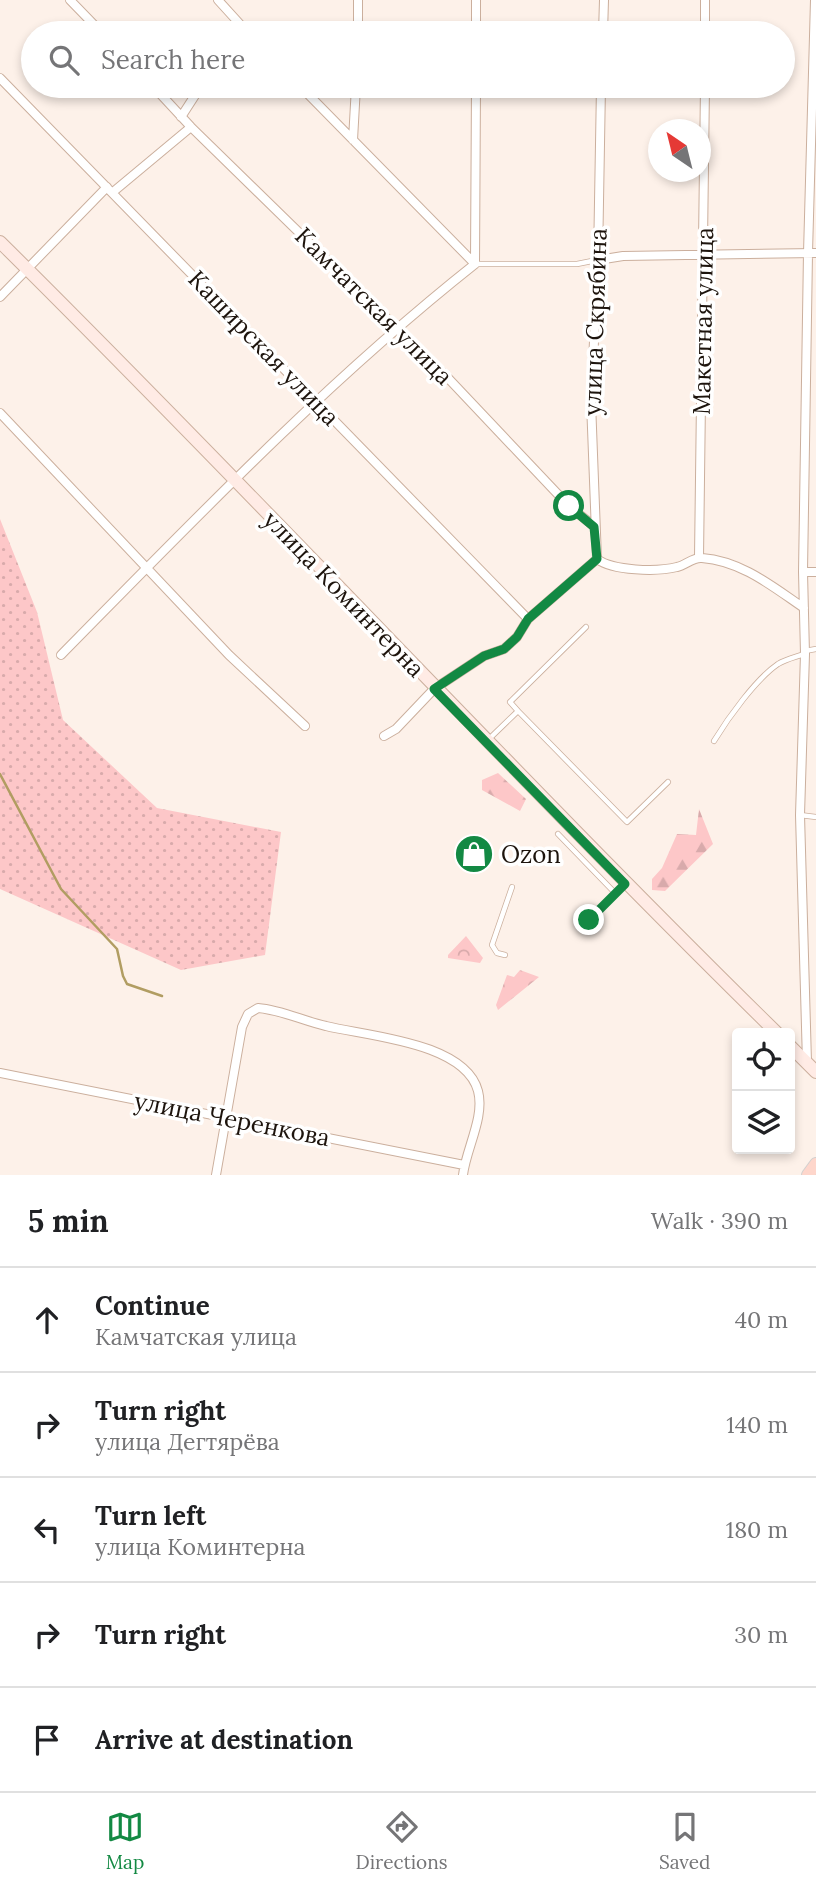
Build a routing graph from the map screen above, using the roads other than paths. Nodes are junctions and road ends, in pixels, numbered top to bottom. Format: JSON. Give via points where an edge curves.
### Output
{"nodes":[{"id":1,"x":70,"y":0,"type":"edge"},
{"id":2,"x":218,"y":0,"type":"edge"},
{"id":3,"x":358,"y":0,"type":"edge"},
{"id":4,"x":476,"y":0,"type":"edge"},
{"id":5,"x":604,"y":0,"type":"edge"},
{"id":6,"x":705,"y":0,"type":"edge"},
{"id":7,"x":815,"y":0,"type":"edge"},
{"id":8,"x":90,"y":21,"type":"edge"},
{"id":9,"x":237,"y":21,"type":"edge"},
{"id":10,"x":358,"y":21,"type":"edge"},
{"id":11,"x":476,"y":21,"type":"edge"},
{"id":12,"x":603,"y":21,"type":"edge"},
{"id":13,"x":705,"y":21,"type":"edge"},
{"id":14,"x":0,"y":78,"type":"edge"},
{"id":15,"x":164,"y":98,"type":"edge"},
{"id":16,"x":193,"y":98,"type":"edge"},
{"id":17,"x":312,"y":98,"type":"edge"},
{"id":18,"x":355,"y":98,"type":"edge"},
{"id":19,"x":475,"y":98,"type":"edge"},
{"id":20,"x":601,"y":98,"type":"edge"},
{"id":21,"x":705,"y":98,"type":"edge"},
{"id":22,"x":181,"y":117,"type":"junction"},
{"id":23,"x":191,"y":127,"type":"junction"},
{"id":24,"x":353,"y":140,"type":"junction"},
{"id":25,"x":110,"y":190,"type":"junction"},
{"id":26,"x":0,"y":242,"type":"edge"},
{"id":27,"x":812,"y":253,"type":"edge"},
{"id":28,"x":704,"y":256,"type":"junction"},
{"id":29,"x":598,"y":260,"type":"junction"},
{"id":30,"x":475,"y":264,"type":"junction"},
{"id":31,"x":28,"y":270,"type":"junction"},
{"id":32,"x":0,"y":297,"type":"edge"},
{"id":33,"x":394,"y":328,"type":"junction"},
{"id":34,"x":316,"y":403,"type":"junction"},
{"id":35,"x":0,"y":413,"type":"edge"},
{"id":36,"x":235,"y":480,"type":"junction"},
{"id":37,"x":594,"y":527,"type":"junction"},
{"id":38,"x":699,"y":557,"type":"junction"},
{"id":39,"x":597,"y":559,"type":"junction"},
{"id":40,"x":146,"y":569,"type":"junction"},
{"id":41,"x":803,"y":572,"type":"junction"},
{"id":42,"x":816,"y":572,"type":"edge"},
{"id":43,"x":804,"y":608,"type":"junction"},
{"id":44,"x":528,"y":619,"type":"junction"},
{"id":45,"x":586,"y":627,"type":"dead end"},
{"id":46,"x":816,"y":649,"type":"edge"},
{"id":47,"x":805,"y":653,"type":"junction"},
{"id":48,"x":61,"y":655,"type":"dead end"},
{"id":49,"x":434,"y":689,"type":"junction"},
{"id":50,"x":518,"y":711,"type":"junction"},
{"id":51,"x":305,"y":726,"type":"dead end"},
{"id":52,"x":384,"y":736,"type":"dead end"},
{"id":53,"x":714,"y":741,"type":"dead end"},
{"id":54,"x":486,"y":742,"type":"junction"},
{"id":55,"x":668,"y":782,"type":"dead end"},
{"id":56,"x":800,"y":815,"type":"junction"},
{"id":57,"x":816,"y":817,"type":"edge"},
{"id":58,"x":558,"y":834,"type":"dead end"},
{"id":59,"x":625,"y":884,"type":"junction"},
{"id":60,"x":512,"y":887,"type":"dead end"},
{"id":61,"x":615,"y":894,"type":"junction"},
{"id":62,"x":589,"y":920,"type":"dead end"},
{"id":63,"x":505,"y":955,"type":"dead end"},
{"id":64,"x":772,"y":1028,"type":"edge"},
{"id":65,"x":795,"y":1050,"type":"edge"},
{"id":66,"x":811,"y":1067,"type":"edge"},
{"id":67,"x":0,"y":1073,"type":"edge"},
{"id":68,"x":225,"y":1117,"type":"junction"},
{"id":69,"x":816,"y":1164,"type":"edge"},
{"id":70,"x":464,"y":1165,"type":"junction"},
{"id":71,"x":216,"y":1175,"type":"edge"},
{"id":72,"x":463,"y":1175,"type":"edge"},
{"id":73,"x":808,"y":1175,"type":"edge"}],
"edges":[{"from":1,"to":8,"type":"street"},
{"from":2,"to":9,"type":"street"},
{"from":3,"to":10,"type":"street"},
{"from":4,"to":11,"type":"street"},
{"from":5,"to":12,"type":"street"},
{"from":6,"to":13,"type":"street"},
{"from":7,"to":27,"type":"street"},
{"from":14,"to":25,"type":"street","name":"Каширская улица"},
{"from":15,"to":22,"type":"street","name":"Камчатская улица"},
{"from":16,"to":22,"type":"street"},
{"from":17,"to":24,"type":"street"},
{"from":18,"to":24,"type":"street"},
{"from":19,"to":30,"type":"street"},
{"from":20,"to":29,"type":"street","name":"улица Скрябина"},
{"from":21,"to":28,"type":"street","name":"Макетная улица"},
{"from":22,"to":23,"type":"street","name":"Камчатская улица"},
{"from":23,"to":25,"type":"street"},
{"from":23,"to":33,"type":"street","name":"Камчатская улица"},
{"from":24,"to":30,"type":"street"},
{"from":25,"to":31,"type":"street"},
{"from":25,"to":34,"type":"street","name":"Каширская улица"},
{"from":26,"to":31,"type":"street","name":"улица Коминтерна"},
{"from":27,"to":28,"type":"street"},
{"from":27,"to":41,"type":"street"},
{"from":28,"to":29,"type":"street"},
{"from":28,"to":38,"type":"street","name":"Макетная улица"},
{"from":29,"to":30,"type":"lane"},
{"from":29,"to":37,"type":"street","name":"улица Скрябина","via":[[591,402]]},
{"from":30,"to":33,"type":"street"},
{"from":31,"to":32,"type":"street"},
{"from":31,"to":36,"type":"street","name":"улица Коминтерна"},
{"from":33,"to":34,"type":"street"},
{"from":33,"to":37,"type":"street","name":"Камчатская улица"},
{"from":34,"to":36,"type":"street"},
{"from":34,"to":44,"type":"street","name":"Каширская улица"},
{"from":35,"to":40,"type":"street"},
{"from":36,"to":40,"type":"street"},
{"from":36,"to":49,"type":"street","name":"улица Коминтерна"},
{"from":37,"to":39,"type":"street","name":"улица Скрябина"},
{"from":38,"to":39,"type":"street","via":[[678,567],[654,569]]},
{"from":38,"to":43,"type":"street","via":[[729,562]]},
{"from":39,"to":44,"type":"street"},
{"from":40,"to":48,"type":"street"},
{"from":40,"to":51,"type":"street"},
{"from":41,"to":42,"type":"street"},
{"from":41,"to":43,"type":"street"},
{"from":43,"to":47,"type":"street"},
{"from":44,"to":49,"type":"street","via":[[504,649],[484,656]]},
{"from":45,"to":50,"type":"lane","via":[[510,702]]},
{"from":46,"to":47,"type":"lane"},
{"from":47,"to":53,"type":"lane","via":[[770,671]]},
{"from":47,"to":56,"type":"street"},
{"from":49,"to":52,"type":"street"},
{"from":49,"to":54,"type":"street","name":"улица Коминтерна"},
{"from":50,"to":54,"type":"lane"},
{"from":50,"to":55,"type":"lane","via":[[627,822]]},
{"from":54,"to":59,"type":"street","name":"улица Коминтерна"},
{"from":56,"to":57,"type":"lane"},
{"from":56,"to":66,"type":"street"},
{"from":58,"to":61,"type":"lane"},
{"from":59,"to":61,"type":"lane"},
{"from":59,"to":64,"type":"street","name":"улица Коминтерна"},
{"from":60,"to":63,"type":"lane","via":[[492,942],[495,950]]},
{"from":61,"to":62,"type":"lane"},
{"from":65,"to":66,"type":"street"},
{"from":67,"to":68,"type":"street","name":"улица Черенкова"},
{"from":68,"to":70,"type":"street","name":"улица Черенкова"},
{"from":68,"to":70,"type":"street","via":[[242,1027],[248,1014],[268,1009],[433,1051],[471,1076],[480,1104]]},
{"from":68,"to":71,"type":"street"},
{"from":69,"to":73,"type":"main road"},
{"from":70,"to":72,"type":"street"}]}
